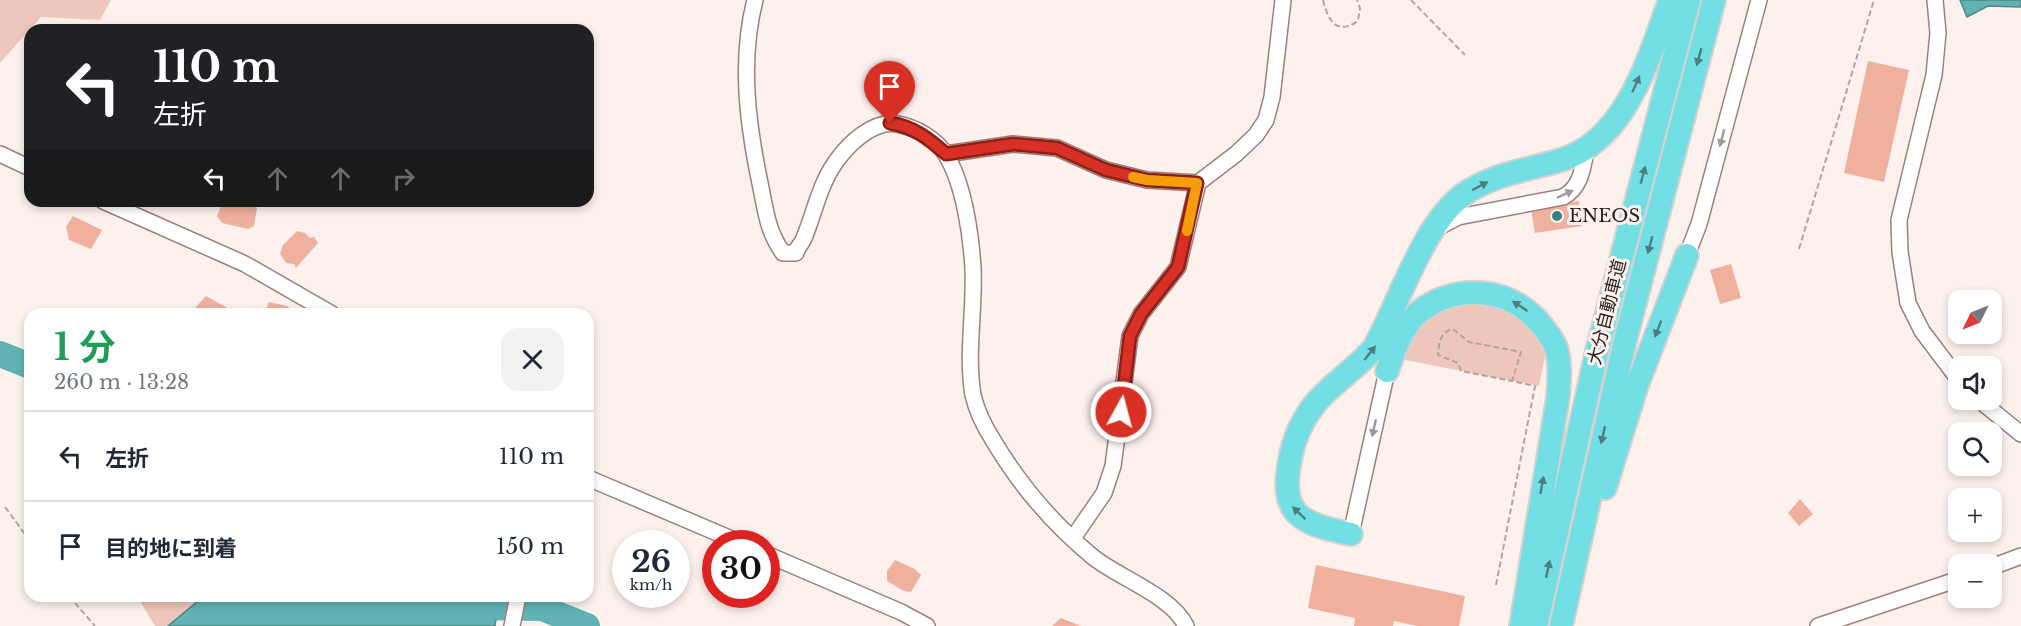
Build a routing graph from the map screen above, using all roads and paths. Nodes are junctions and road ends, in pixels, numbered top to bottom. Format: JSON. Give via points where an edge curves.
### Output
{"nodes":[{"id":1,"x":755,"y":0,"type":"edge"},
{"id":2,"x":1283,"y":0,"type":"edge"},
{"id":3,"x":1323,"y":0,"type":"edge"},
{"id":4,"x":1357,"y":0,"type":"edge"},
{"id":5,"x":1411,"y":0,"type":"edge"},
{"id":6,"x":1670,"y":0,"type":"edge"},
{"id":7,"x":1689,"y":0,"type":"edge"},
{"id":8,"x":1714,"y":0,"type":"edge"},
{"id":9,"x":1759,"y":0,"type":"edge"},
{"id":10,"x":1874,"y":0,"type":"edge"},
{"id":11,"x":1935,"y":0,"type":"edge"},
{"id":12,"x":1465,"y":55,"type":"dead end"},
{"id":13,"x":1587,"y":146,"type":"junction"},
{"id":14,"x":0,"y":154,"type":"edge"},
{"id":15,"x":946,"y":154,"type":"junction"},
{"id":16,"x":24,"y":165,"type":"edge"},
{"id":17,"x":1197,"y":183,"type":"junction"},
{"id":18,"x":117,"y":207,"type":"edge"},
{"id":19,"x":1430,"y":234,"type":"junction"},
{"id":20,"x":1799,"y":249,"type":"dead end"},
{"id":21,"x":1687,"y":255,"type":"joint"},
{"id":22,"x":322,"y":308,"type":"edge"},
{"id":23,"x":1948,"y":365,"type":"edge"},
{"id":24,"x":1387,"y":371,"type":"joint"},
{"id":25,"x":1512,"y":381,"type":"junction"},
{"id":26,"x":1992,"y":410,"type":"edge"},
{"id":27,"x":2021,"y":434,"type":"edge"},
{"id":28,"x":594,"y":481,"type":"edge"},
{"id":29,"x":5,"y":507,"type":"dead end"},
{"id":30,"x":710,"y":530,"type":"edge"},
{"id":31,"x":24,"y":533,"type":"edge"},
{"id":32,"x":1351,"y":534,"type":"joint"},
{"id":33,"x":1073,"y":538,"type":"junction"},
{"id":34,"x":2021,"y":556,"type":"edge"},
{"id":35,"x":780,"y":560,"type":"edge"},
{"id":36,"x":2002,"y":563,"type":"edge"},
{"id":37,"x":1948,"y":583,"type":"edge"},
{"id":38,"x":1496,"y":585,"type":"dead end"},
{"id":39,"x":74,"y":602,"type":"edge"},
{"id":40,"x":517,"y":602,"type":"edge"},
{"id":41,"x":95,"y":626,"type":"edge"},
{"id":42,"x":512,"y":626,"type":"edge"},
{"id":43,"x":927,"y":626,"type":"edge"},
{"id":44,"x":1186,"y":626,"type":"edge"},
{"id":45,"x":1521,"y":626,"type":"edge"},
{"id":46,"x":1536,"y":626,"type":"edge"},
{"id":47,"x":1561,"y":626,"type":"edge"},
{"id":48,"x":1570,"y":626,"type":"edge"},
{"id":49,"x":1818,"y":626,"type":"edge"}],
"edges":[{"from":1,"to":15,"type":"street","via":[[747,58],[747,100],[771,236],[783,253],[796,253],[830,169],[862,134],[890,123],[905,125],[926,135]]},
{"from":2,"to":17,"type":"street","via":[[1266,120],[1249,141]]},
{"from":3,"to":4,"type":"path","via":[[1329,19],[1343,27],[1358,21]]},
{"from":5,"to":12,"type":"path"},
{"from":13,"to":6,"type":"highway","one_way":true,"via":[[1624,110]]},
{"from":46,"to":7,"type":"highway","name":"大分自動車道","one_way":true,"via":[[1594,362]]},
{"from":8,"to":47,"type":"highway","name":"大分自動車道","one_way":true,"via":[[1625,342]]},
{"from":9,"to":21,"type":"street","one_way":true,"via":[[1699,224]]},
{"from":10,"to":20,"type":"path"},
{"from":11,"to":23,"type":"street","via":[[1938,33],[1934,75],[1899,220],[1900,252],[1908,303]]},
{"from":19,"to":13,"type":"highway","one_way":true,"via":[[1462,195],[1508,173],[1565,159]]},
{"from":19,"to":13,"type":"street","one_way":true,"via":[[1458,217],[1573,192]]},
{"from":14,"to":16,"type":"street"},
{"from":15,"to":17,"type":"street","via":[[1013,144],[1057,148],[1106,170],[1147,180]]},
{"from":15,"to":33,"type":"street","via":[[958,186],[970,242],[973,394],[979,416],[1014,473],[1045,513]]},
{"from":17,"to":33,"type":"street","via":[[1178,267],[1141,314],[1130,336],[1113,466],[1104,493]]},
{"from":18,"to":22,"type":"street","via":[[245,264]]},
{"from":32,"to":19,"type":"highway","one_way":true,"via":[[1319,526],[1296,513],[1285,484],[1291,451],[1312,407],[1374,348]]},
{"from":21,"to":48,"type":"highway","one_way":true,"via":[[1616,449]]},
{"from":24,"to":32,"type":"street","one_way":true},
{"from":45,"to":24,"type":"highway","one_way":true,"via":[[1558,397],[1560,370],[1556,348],[1528,310],[1485,292],[1460,292],[1419,312],[1402,333]]},
{"from":25,"to":25,"type":"path","via":[[1521,352],[1469,342],[1453,329],[1441,338],[1438,355],[1458,363],[1461,371]]},
{"from":25,"to":38,"type":"path","via":[[1535,386]]},
{"from":26,"to":27,"type":"street"},
{"from":28,"to":30,"type":"street"},
{"from":29,"to":31,"type":"path"},
{"from":33,"to":44,"type":"street","via":[[1110,570],[1157,597]]},
{"from":34,"to":36,"type":"street"},
{"from":35,"to":43,"type":"street"},
{"from":37,"to":49,"type":"street"},
{"from":39,"to":41,"type":"path"},
{"from":40,"to":42,"type":"street"}]}
